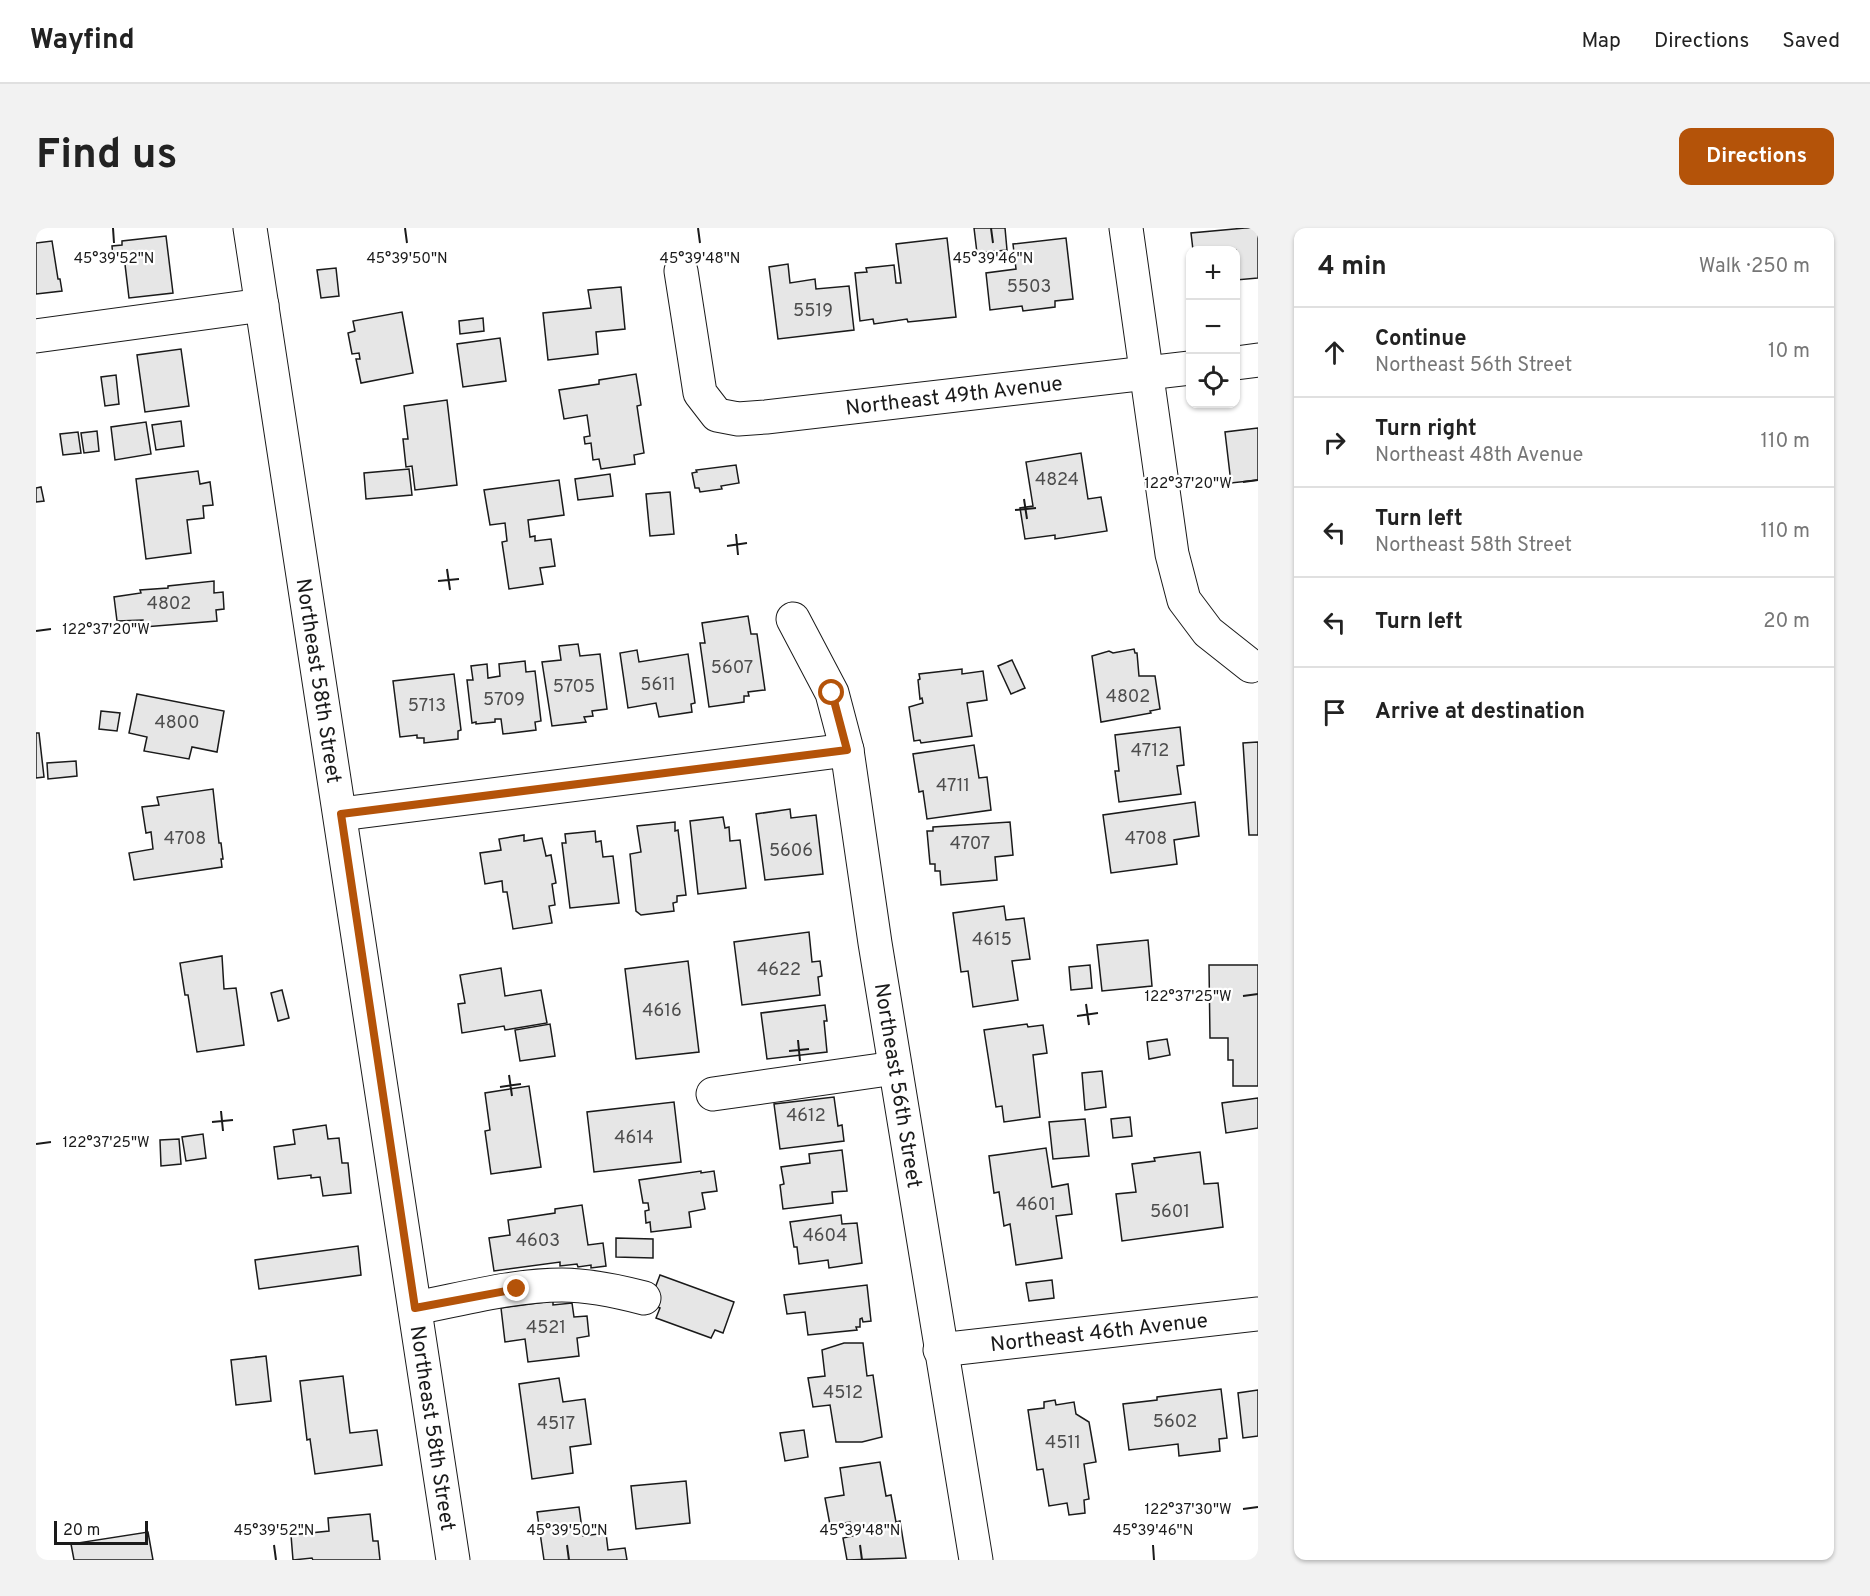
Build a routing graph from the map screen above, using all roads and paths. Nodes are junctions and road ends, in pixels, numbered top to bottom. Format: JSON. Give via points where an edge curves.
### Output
{"nodes":[{"id":1,"x":250,"y":228,"type":"edge"},
{"id":2,"x":1126,"y":228,"type":"edge"},
{"id":3,"x":681,"y":271,"type":"dead end"},
{"id":4,"x":262,"y":305,"type":"junction"},
{"id":5,"x":36,"y":336,"type":"edge"},
{"id":6,"x":1258,"y":360,"type":"edge"},
{"id":7,"x":1240,"y":362,"type":"edge"},
{"id":8,"x":1186,"y":369,"type":"edge"},
{"id":9,"x":1147,"y":374,"type":"junction"},
{"id":10,"x":793,"y":620,"type":"dead end"},
{"id":11,"x":1251,"y":666,"type":"dead end"},
{"id":12,"x":847,"y":750,"type":"junction"},
{"id":13,"x":341,"y":814,"type":"junction"},
{"id":14,"x":895,"y":1068,"type":"junction"},
{"id":15,"x":713,"y":1094,"type":"dead end"},
{"id":16,"x":644,"y":1298,"type":"dead end"},
{"id":17,"x":415,"y":1308,"type":"junction"},
{"id":18,"x":1258,"y":1314,"type":"edge"},
{"id":19,"x":940,"y":1350,"type":"junction"},
{"id":20,"x":453,"y":1560,"type":"edge"},
{"id":21,"x":976,"y":1560,"type":"edge"}],
"edges":[{"from":1,"to":4,"type":"street","name":"Northeast 58th Street"},
{"from":2,"to":9,"type":"street"},
{"from":3,"to":9,"type":"street","name":"Northeast 49th Avenue","via":[[700,393],[717,415],[738,419],[766,417]]},
{"from":4,"to":5,"type":"street"},
{"from":4,"to":13,"type":"street","name":"Northeast 58th Street"},
{"from":6,"to":7,"type":"street"},
{"from":8,"to":9,"type":"street","name":"Northeast 49th Avenue"},
{"from":9,"to":11,"type":"street","via":[[1172,554],[1184,600],[1208,632]]},
{"from":10,"to":12,"type":"street","name":"Northeast 56th Street","via":[[832,693]]},
{"from":12,"to":13,"type":"street"},
{"from":12,"to":14,"type":"street","name":"Northeast 56th Street"},
{"from":13,"to":17,"type":"street","name":"Northeast 58th Street"},
{"from":14,"to":15,"type":"street"},
{"from":14,"to":19,"type":"street","name":"Northeast 56th Street"},
{"from":16,"to":17,"type":"street","via":[[611,1289],[562,1285],[517,1289]]},
{"from":17,"to":20,"type":"street","name":"Northeast 58th Street"},
{"from":18,"to":19,"type":"street","name":"Northeast 46th Avenue"},
{"from":19,"to":21,"type":"street","name":"Northeast 56th Street"}]}
